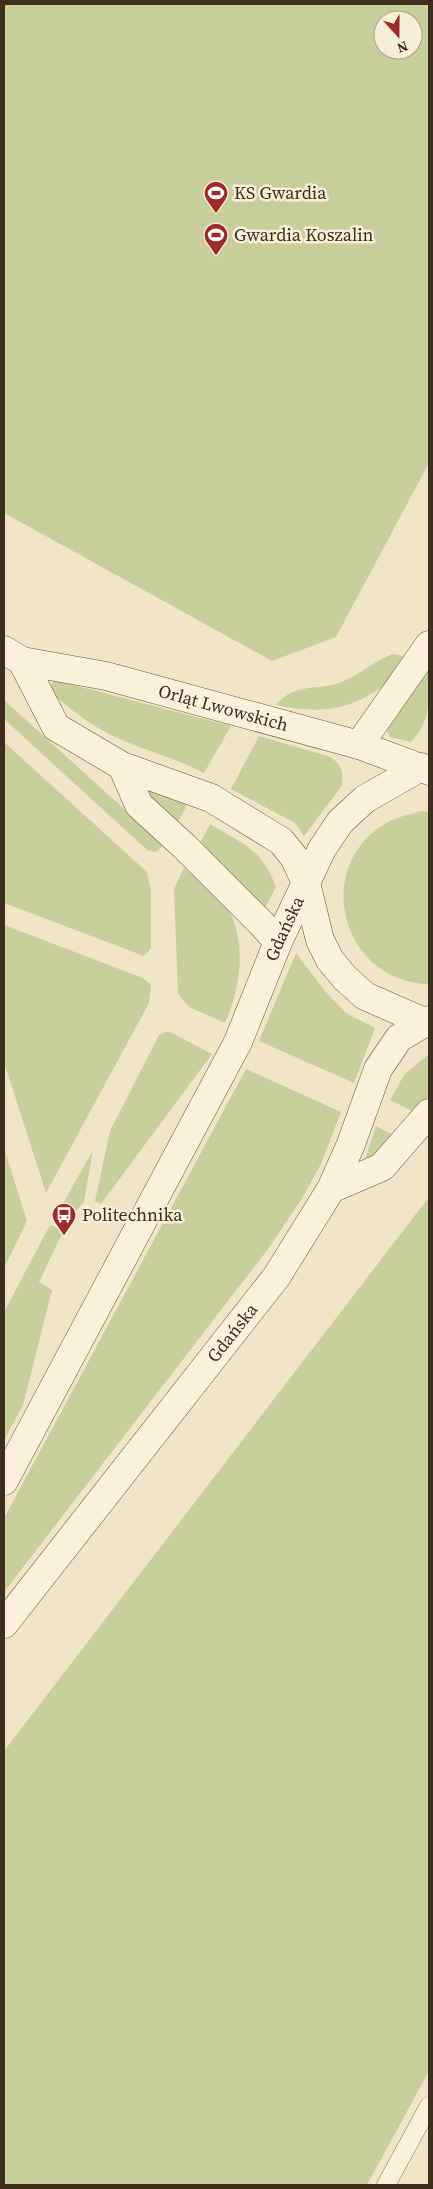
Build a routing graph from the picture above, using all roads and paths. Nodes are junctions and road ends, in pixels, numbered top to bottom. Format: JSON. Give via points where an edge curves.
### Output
{"nodes":[{"id":1,"x":429,"y":645,"type":"edge"},
{"id":2,"x":13,"y":656,"type":"edge"},
{"id":3,"x":359,"y":746,"type":"junction"},
{"id":4,"x":122,"y":766,"type":"junction"},
{"id":5,"x":425,"y":769,"type":"edge"},
{"id":6,"x":306,"y":883,"type":"junction"},
{"id":7,"x":278,"y":942,"type":"junction"},
{"id":8,"x":427,"y":1022,"type":"edge"},
{"id":9,"x":429,"y":1113,"type":"edge"},
{"id":10,"x":331,"y":1189,"type":"junction"},
{"id":11,"x":4,"y":1481,"type":"edge"},
{"id":12,"x":4,"y":1624,"type":"edge"},
{"id":13,"x":429,"y":2106,"type":"edge"},
{"id":14,"x":386,"y":2185,"type":"edge"}],
"edges":[{"from":1,"to":3,"type":"main road"},
{"from":2,"to":3,"type":"main road","name":"Orląt Lwowskich","via":[[106,676]]},
{"from":2,"to":4,"type":"main road","name":"Orląt Lwowskich","via":[[56,727]]},
{"from":3,"to":5,"type":"main road","name":"Orląt Lwowskich"},
{"from":4,"to":6,"type":"main road","name":"Orląt Lwowskich","via":[[211,798],[281,841],[294,857]]},
{"from":4,"to":7,"type":"main road","via":[[139,805]]},
{"from":5,"to":6,"type":"main road","name":"Gdańska","via":[[365,799],[340,822],[322,849]]},
{"from":6,"to":7,"type":"main road","name":"Gdańska"},
{"from":6,"to":8,"type":"main road","name":"Orląt Lwowskich","via":[[320,940],[340,972],[365,996]]},
{"from":7,"to":11,"type":"main road","name":"Gdańska","via":[[238,1042]]},
{"from":8,"to":10,"type":"main road","name":"Gdańska","via":[[399,1038],[378,1069]]},
{"from":9,"to":10,"type":"main road","via":[[382,1167]]},
{"from":10,"to":12,"type":"main road","name":"Gdańska","via":[[277,1276]]},
{"from":13,"to":14,"type":"lane"}]}
